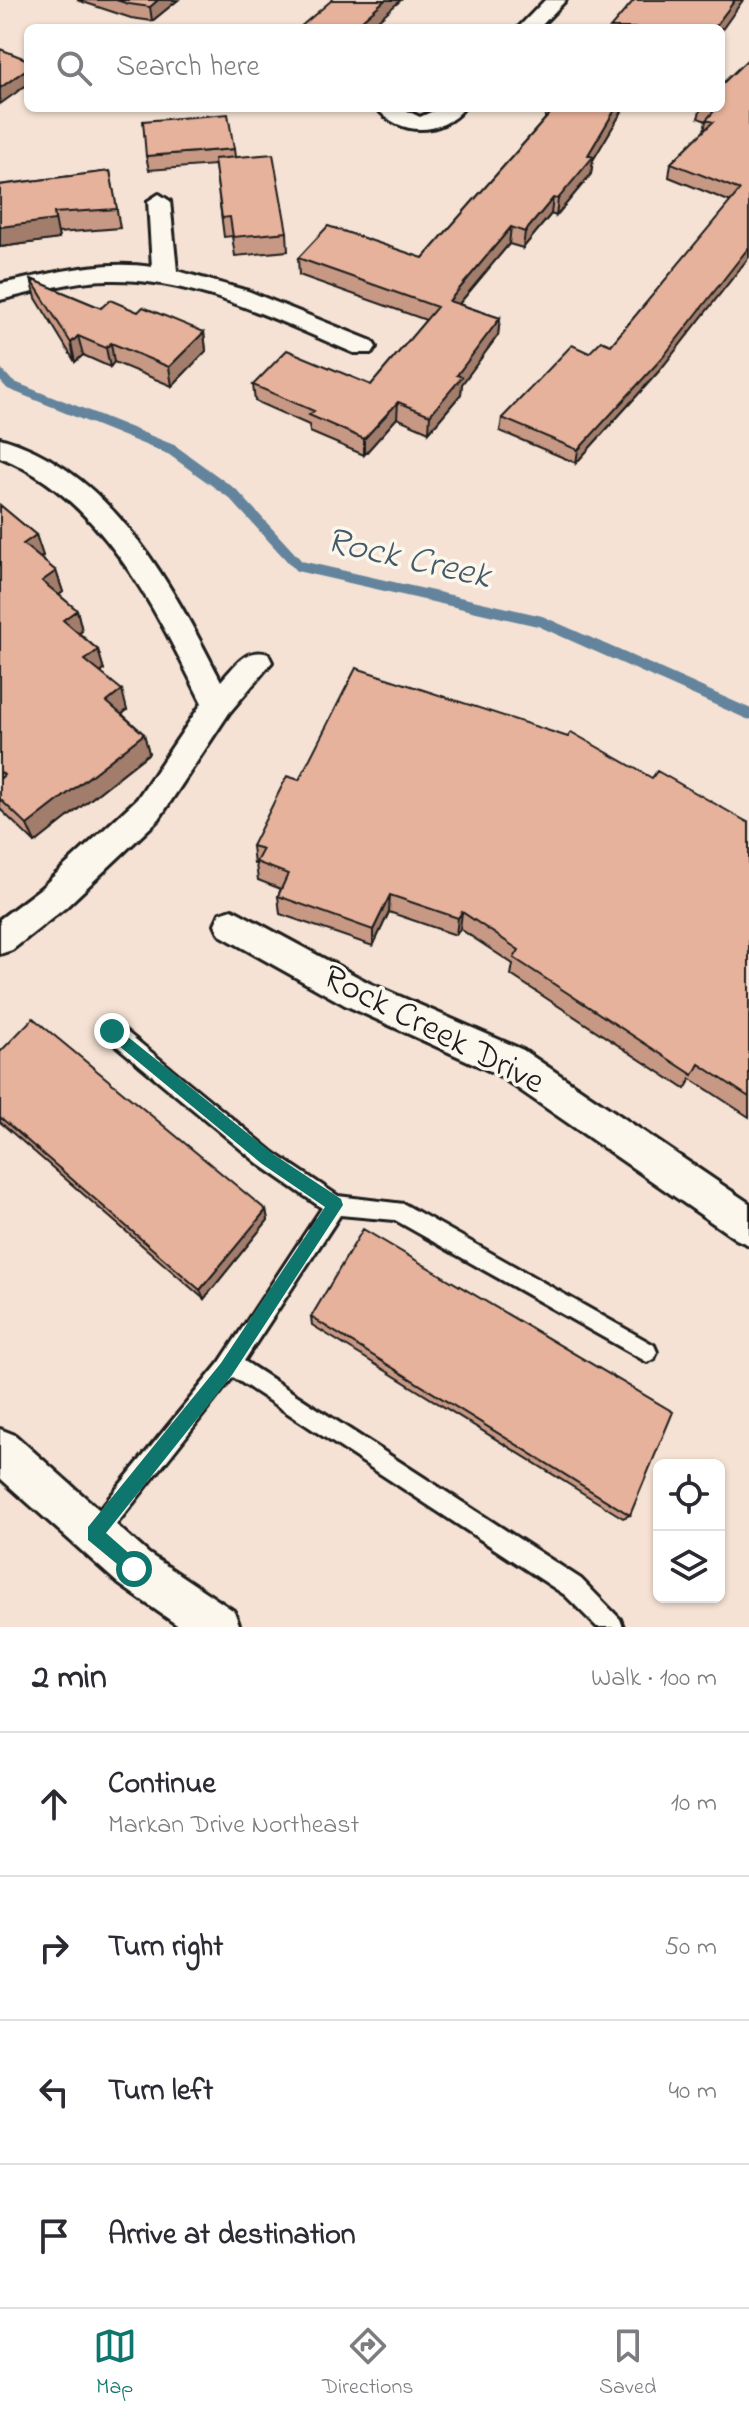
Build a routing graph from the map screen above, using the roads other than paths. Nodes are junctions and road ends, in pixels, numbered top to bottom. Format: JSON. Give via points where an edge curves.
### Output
{"nodes":[{"id":1,"x":556,"y":0,"type":"edge"},
{"id":2,"x":532,"y":24,"type":"edge"},
{"id":3,"x":394,"y":112,"type":"edge"},
{"id":4,"x":448,"y":112,"type":"edge"},
{"id":5,"x":159,"y":201,"type":"dead end"},
{"id":6,"x":165,"y":275,"type":"junction"},
{"id":7,"x":0,"y":292,"type":"edge"},
{"id":8,"x":363,"y":347,"type":"dead end"},
{"id":9,"x":0,"y":447,"type":"edge"},
{"id":10,"x":257,"y":662,"type":"dead end"},
{"id":11,"x":218,"y":704,"type":"junction"},
{"id":12,"x":232,"y":924,"type":"dead end"},
{"id":13,"x":0,"y":939,"type":"edge"},
{"id":14,"x":112,"y":1031,"type":"dead end"},
{"id":15,"x":335,"y":1205,"type":"junction"},
{"id":16,"x":749,"y":1226,"type":"edge"},
{"id":17,"x":647,"y":1352,"type":"dead end"},
{"id":18,"x":230,"y":1363,"type":"junction"},
{"id":19,"x":0,"y":1450,"type":"edge"},
{"id":20,"x":95,"y":1534,"type":"junction"},
{"id":21,"x":218,"y":1627,"type":"edge"},
{"id":22,"x":612,"y":1627,"type":"edge"}],
"edges":[{"from":1,"to":2,"type":"street"},
{"from":3,"to":4,"type":"street","via":[[426,125]]},
{"from":5,"to":6,"type":"street"},
{"from":6,"to":7,"type":"street","via":[[108,272]]},
{"from":6,"to":8,"type":"street"},
{"from":9,"to":11,"type":"street","via":[[19,451],[70,482],[171,610]]},
{"from":10,"to":11,"type":"street"},
{"from":11,"to":13,"type":"street","via":[[148,809],[53,898]]},
{"from":12,"to":16,"type":"street","name":"Rock Creek Drive","via":[[357,994],[510,1062]]},
{"from":14,"to":15,"type":"lane","via":[[267,1159]]},
{"from":15,"to":17,"type":"lane","via":[[397,1211]]},
{"from":15,"to":18,"type":"lane"},
{"from":18,"to":20,"type":"lane"},
{"from":18,"to":22,"type":"lane","via":[[573,1587]]},
{"from":19,"to":20,"type":"street"},
{"from":20,"to":21,"type":"street","via":[[134,1569]]}]}
